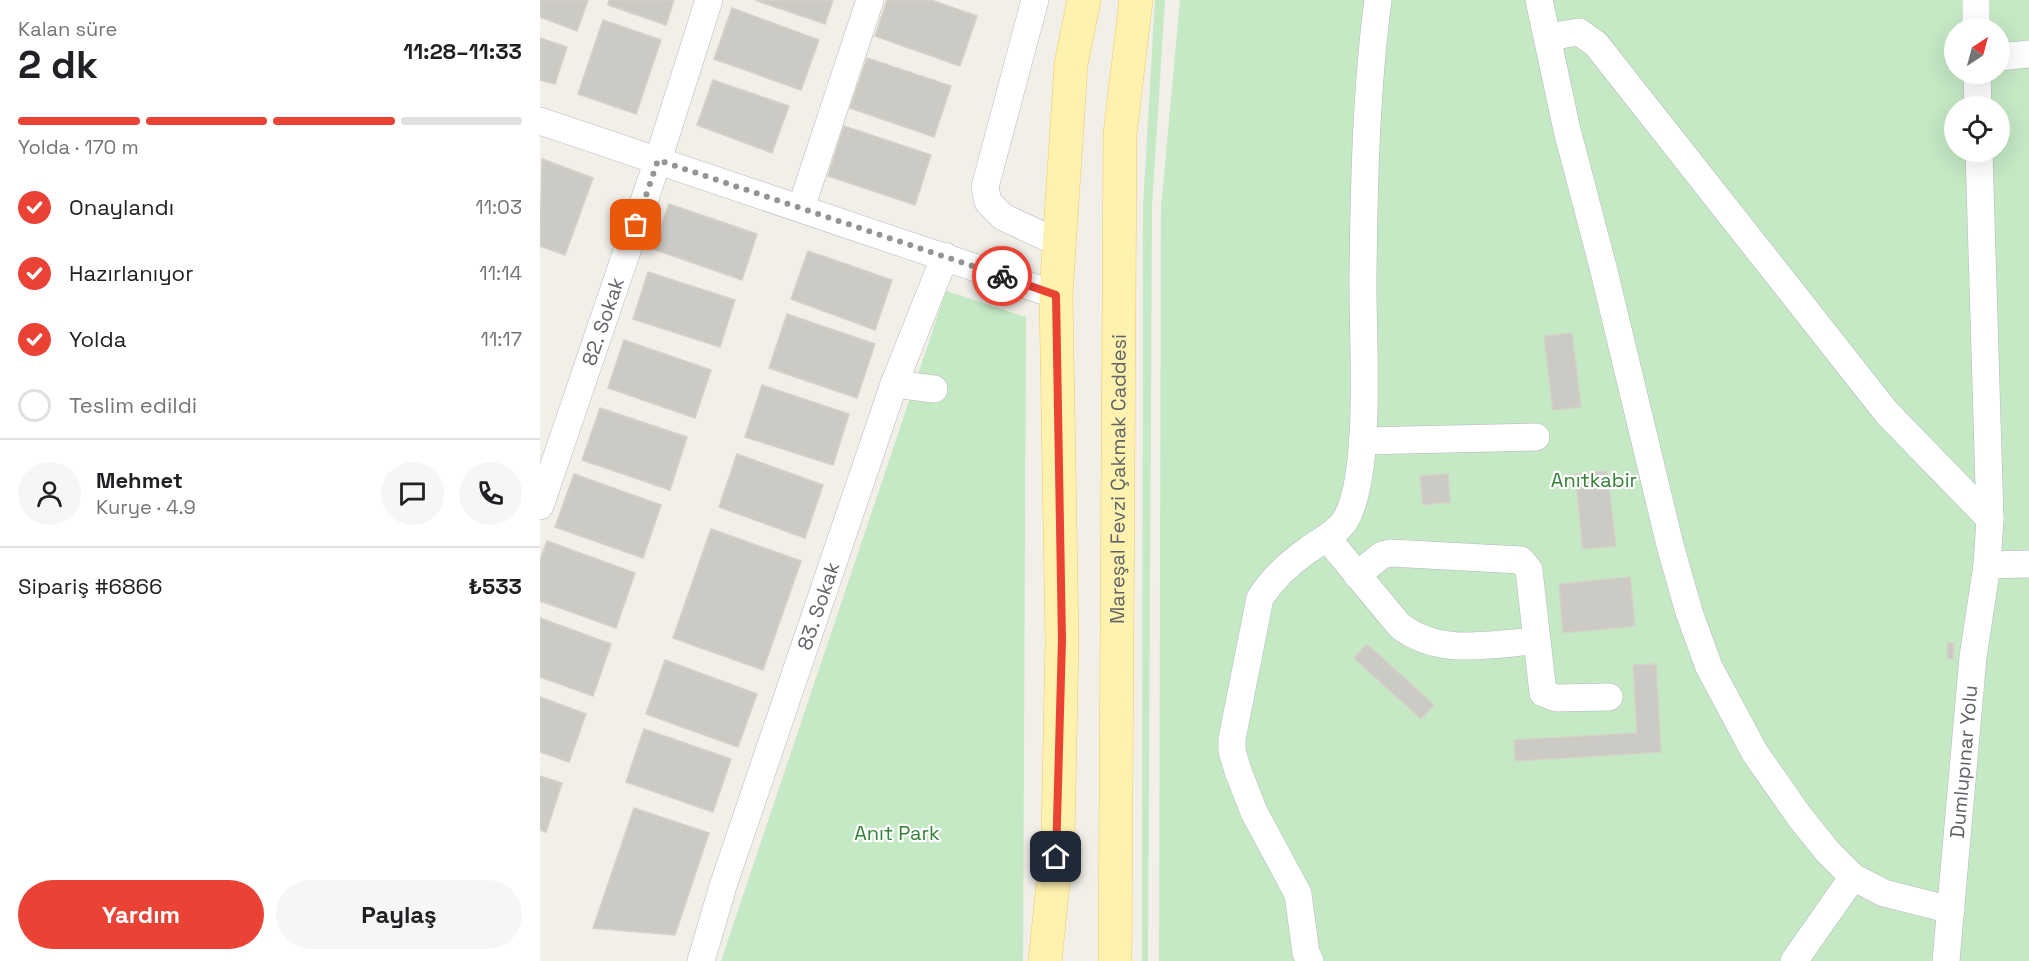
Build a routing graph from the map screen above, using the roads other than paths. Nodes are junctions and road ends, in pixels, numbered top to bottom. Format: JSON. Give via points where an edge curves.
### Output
{"nodes":[{"id":1,"x":709,"y":0,"type":"edge"},
{"id":2,"x":870,"y":0,"type":"edge"},
{"id":3,"x":1035,"y":0,"type":"edge"},
{"id":4,"x":1084,"y":0,"type":"edge"},
{"id":5,"x":1136,"y":0,"type":"edge"},
{"id":6,"x":1378,"y":0,"type":"edge"},
{"id":7,"x":1539,"y":0,"type":"edge"},
{"id":8,"x":1976,"y":0,"type":"edge"},
{"id":9,"x":1976,"y":18,"type":"edge"},
{"id":10,"x":1548,"y":37,"type":"junction"},
{"id":11,"x":2029,"y":54,"type":"edge"},
{"id":12,"x":2010,"y":56,"type":"edge"},
{"id":13,"x":540,"y":121,"type":"edge"},
{"id":14,"x":658,"y":160,"type":"junction"},
{"id":15,"x":1979,"y":162,"type":"edge"},
{"id":16,"x":801,"y":208,"type":"junction"},
{"id":17,"x":1059,"y":243,"type":"junction"},
{"id":18,"x":945,"y":256,"type":"junction"},
{"id":19,"x":1056,"y":295,"type":"junction"},
{"id":20,"x":894,"y":384,"type":"junction"},
{"id":21,"x":934,"y":389,"type":"dead end"},
{"id":22,"x":1536,"y":437,"type":"dead end"},
{"id":23,"x":1362,"y":441,"type":"junction"},
{"id":24,"x":540,"y":506,"type":"edge"},
{"id":25,"x":1990,"y":519,"type":"junction"},
{"id":26,"x":1327,"y":538,"type":"junction"},
{"id":27,"x":2029,"y":564,"type":"edge"},
{"id":28,"x":1987,"y":565,"type":"junction"},
{"id":29,"x":1357,"y":574,"type":"junction"},
{"id":30,"x":1536,"y":641,"type":"junction"},
{"id":31,"x":1609,"y":697,"type":"dead end"},
{"id":32,"x":1853,"y":877,"type":"junction"},
{"id":33,"x":1951,"y":910,"type":"junction"},
{"id":34,"x":701,"y":961,"type":"edge"},
{"id":35,"x":1045,"y":961,"type":"edge"},
{"id":36,"x":1115,"y":961,"type":"edge"},
{"id":37,"x":1310,"y":961,"type":"edge"},
{"id":38,"x":1794,"y":961,"type":"edge"},
{"id":39,"x":1946,"y":961,"type":"edge"}],
"edges":[{"from":1,"to":14,"type":"street","name":"82. Sokak"},
{"from":2,"to":16,"type":"street"},
{"from":3,"to":17,"type":"street","via":[[986,187],[988,202],[1003,217]]},
{"from":4,"to":17,"type":"main road","via":[[1071,64]]},
{"from":5,"to":36,"type":"main road","name":"Mareşal Fevzi Çakmak Caddesi","via":[[1120,134]]},
{"from":6,"to":23,"type":"street","via":[[1369,89]]},
{"from":7,"to":10,"type":"street"},
{"from":8,"to":9,"type":"street"},
{"from":10,"to":25,"type":"street","via":[[1579,32],[1596,44],[1887,413]]},
{"from":10,"to":32,"type":"street","via":[[1567,130],[1689,612],[1709,667],[1762,762],[1806,825]]},
{"from":11,"to":12,"type":"street"},
{"from":13,"to":14,"type":"street"},
{"from":14,"to":16,"type":"street"},
{"from":14,"to":24,"type":"street","name":"82. Sokak"},
{"from":15,"to":25,"type":"street","name":"Dumlupınar Yolu"},
{"from":16,"to":18,"type":"street"},
{"from":17,"to":19,"type":"main road"},
{"from":18,"to":19,"type":"street"},
{"from":18,"to":20,"type":"street","name":"83. Sokak"},
{"from":19,"to":35,"type":"main road","via":[[1062,640],[1059,836]]},
{"from":20,"to":21,"type":"street"},
{"from":20,"to":34,"type":"street","name":"83. Sokak"},
{"from":22,"to":23,"type":"street"},
{"from":23,"to":26,"type":"street","via":[[1353,504],[1345,522]]},
{"from":25,"to":28,"type":"street","name":"Dumlupınar Yolu"},
{"from":26,"to":29,"type":"street"},
{"from":26,"to":37,"type":"street","via":[[1287,566],[1260,598],[1232,738],[1232,751],[1254,812],[1298,894]]},
{"from":27,"to":28,"type":"street"},
{"from":28,"to":33,"type":"street","name":"Dumlupınar Yolu","via":[[1973,657]]},
{"from":29,"to":30,"type":"street","via":[[1399,626],[1428,643],[1443,647]]},
{"from":29,"to":30,"type":"street","via":[[1390,553],[1515,558],[1529,570]]},
{"from":30,"to":31,"type":"street","via":[[1543,693],[1556,698]]},
{"from":32,"to":33,"type":"street","via":[[1884,893]]},
{"from":32,"to":38,"type":"street"},
{"from":33,"to":39,"type":"street","name":"Dumlupınar Yolu"}]}
